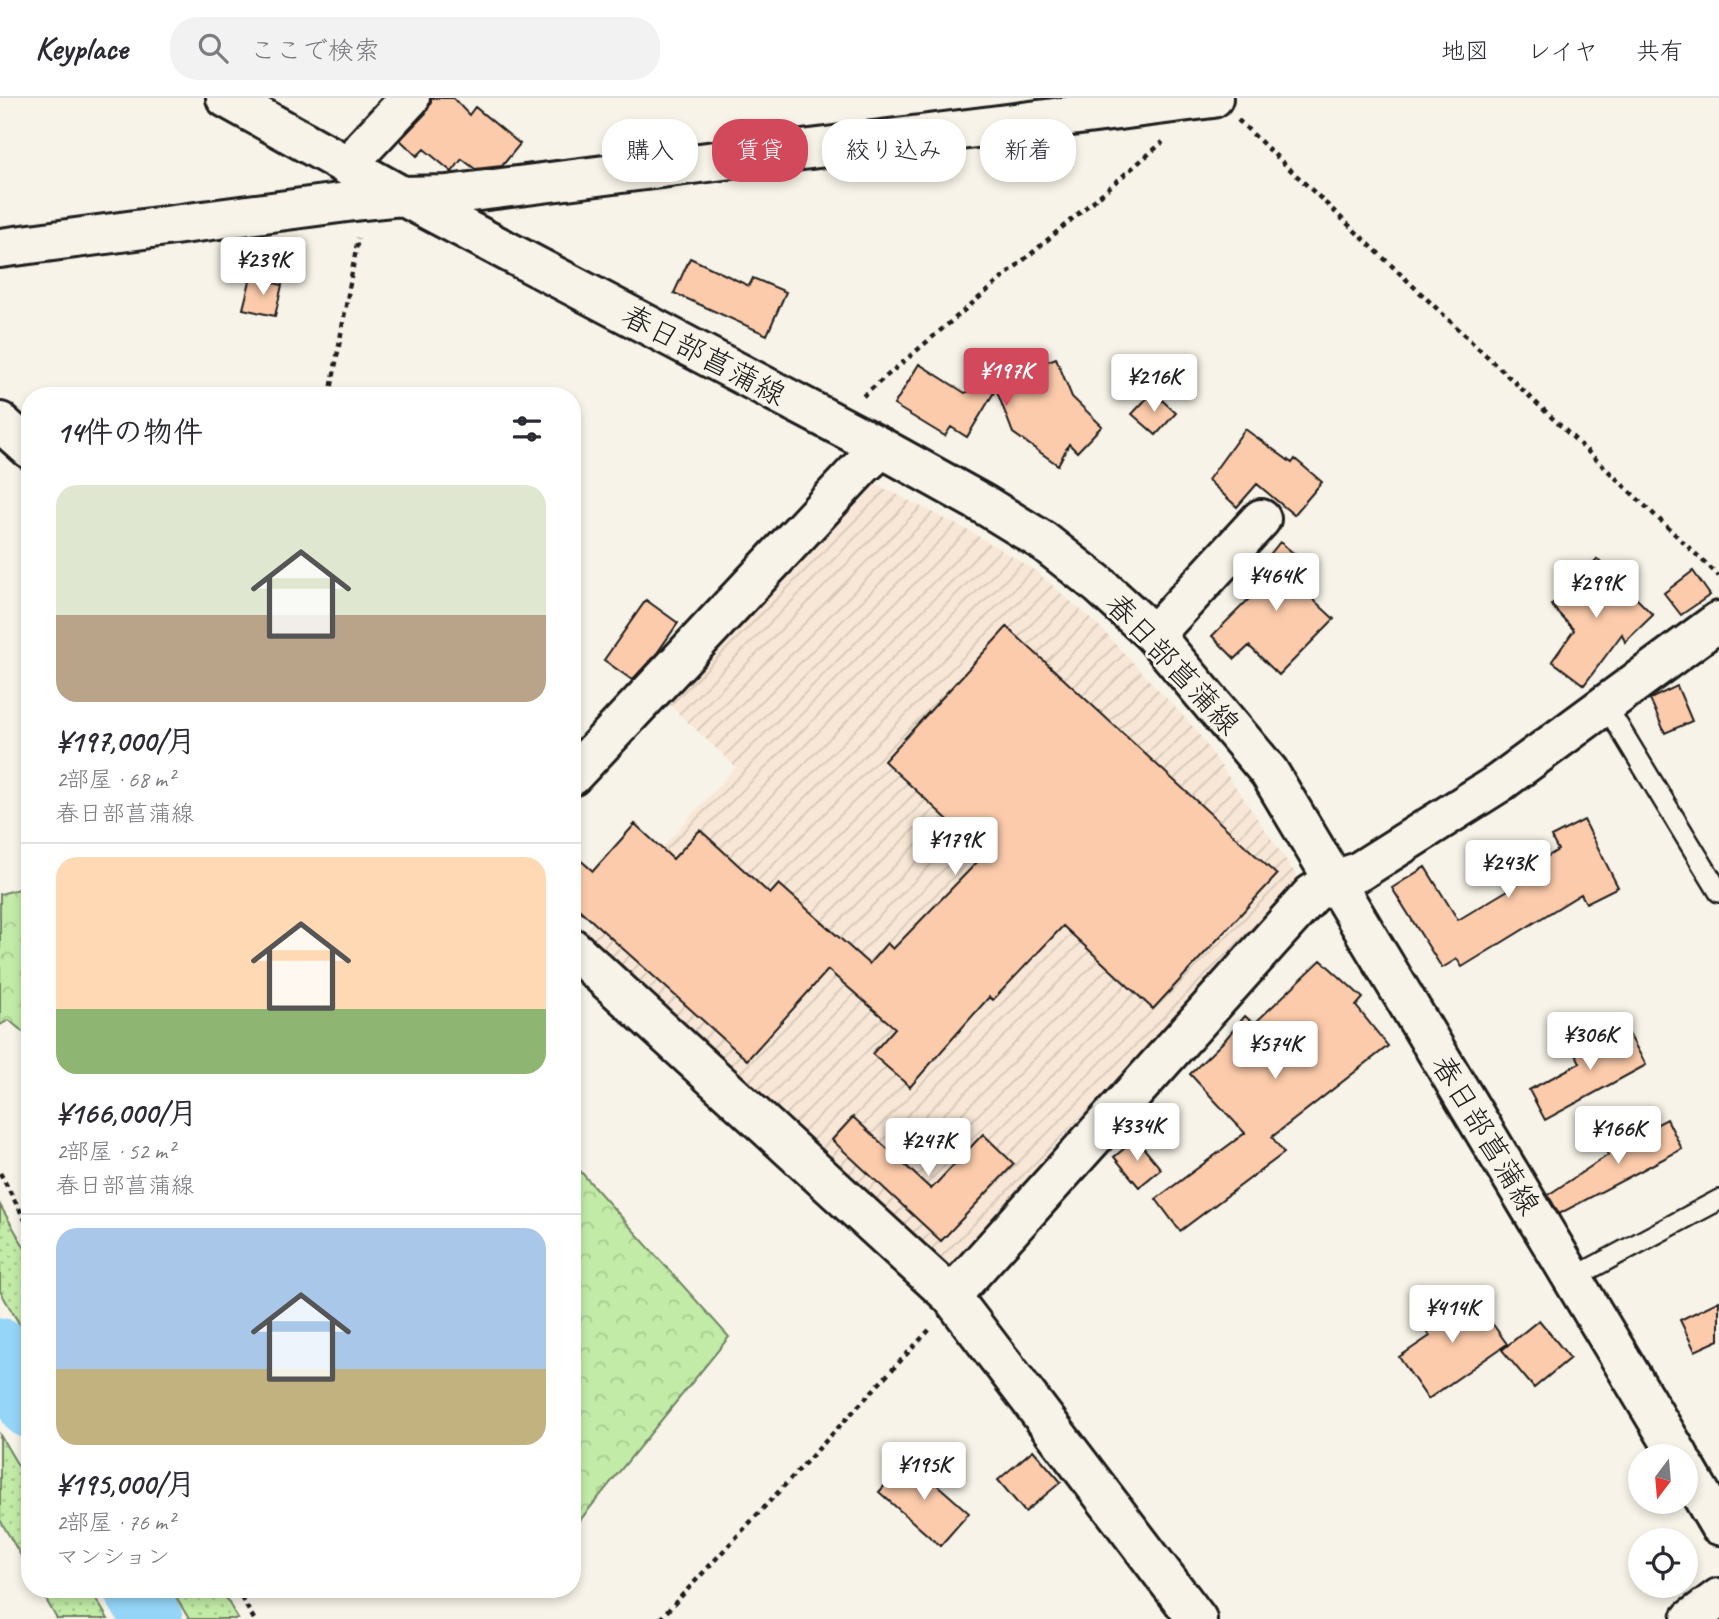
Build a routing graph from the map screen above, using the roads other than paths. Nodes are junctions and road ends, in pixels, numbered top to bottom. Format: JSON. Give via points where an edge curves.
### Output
{"nodes":[{"id":1,"x":226,"y":98,"type":"edge"},
{"id":2,"x":410,"y":98,"type":"edge"},
{"id":3,"x":1224,"y":108,"type":"edge"},
{"id":4,"x":356,"y":183,"type":"junction"},
{"id":5,"x":402,"y":196,"type":"junction"},
{"id":6,"x":0,"y":248,"type":"edge"},
{"id":7,"x":0,"y":422,"type":"edge"},
{"id":8,"x":21,"y":441,"type":"edge"},
{"id":9,"x":882,"y":448,"type":"junction"},
{"id":10,"x":1261,"y":519,"type":"dead end"},
{"id":11,"x":1719,"y":621,"type":"edge"},
{"id":12,"x":1154,"y":635,"type":"junction"},
{"id":13,"x":1605,"y":704,"type":"junction"},
{"id":14,"x":581,"y":766,"type":"edge"},
{"id":15,"x":1334,"y":880,"type":"junction"},
{"id":16,"x":1719,"y":892,"type":"edge"},
{"id":17,"x":581,"y":956,"type":"edge"},
{"id":18,"x":1719,"y":1200,"type":"edge"},
{"id":19,"x":1573,"y":1278,"type":"junction"},
{"id":20,"x":953,"y":1299,"type":"junction"},
{"id":21,"x":1672,"y":1444,"type":"edge"},
{"id":22,"x":1698,"y":1489,"type":"edge"},
{"id":23,"x":1719,"y":1525,"type":"edge"},
{"id":24,"x":1719,"y":1598,"type":"edge"},
{"id":25,"x":1197,"y":1619,"type":"edge"},
{"id":26,"x":1691,"y":1619,"type":"edge"}],
"edges":[{"from":1,"to":4,"type":"street","name":"春日部菖蒲線"},
{"from":2,"to":4,"type":"street","via":[[363,148]]},
{"from":3,"to":5,"type":"street","via":[[447,195]]},
{"from":4,"to":5,"type":"street","name":"春日部菖蒲線"},
{"from":4,"to":6,"type":"street"},
{"from":5,"to":9,"type":"street","name":"春日部菖蒲線"},
{"from":7,"to":8,"type":"street"},
{"from":9,"to":12,"type":"street","name":"春日部菖蒲線","via":[[1043,541]]},
{"from":9,"to":14,"type":"street"},
{"from":10,"to":12,"type":"street"},
{"from":11,"to":13,"type":"street"},
{"from":12,"to":15,"type":"street","name":"春日部菖蒲線","via":[[1269,772]]},
{"from":13,"to":15,"type":"street","via":[[1499,783],[1357,872]]},
{"from":13,"to":16,"type":"lane"},
{"from":15,"to":19,"type":"street","name":"春日部菖蒲線"},
{"from":15,"to":20,"type":"street","via":[[1312,894],[1269,940]]},
{"from":17,"to":20,"type":"street"},
{"from":18,"to":19,"type":"lane"},
{"from":19,"to":21,"type":"street","name":"春日部菖蒲線"},
{"from":20,"to":25,"type":"street"},
{"from":22,"to":23,"type":"street"},
{"from":24,"to":26,"type":"street"}]}
